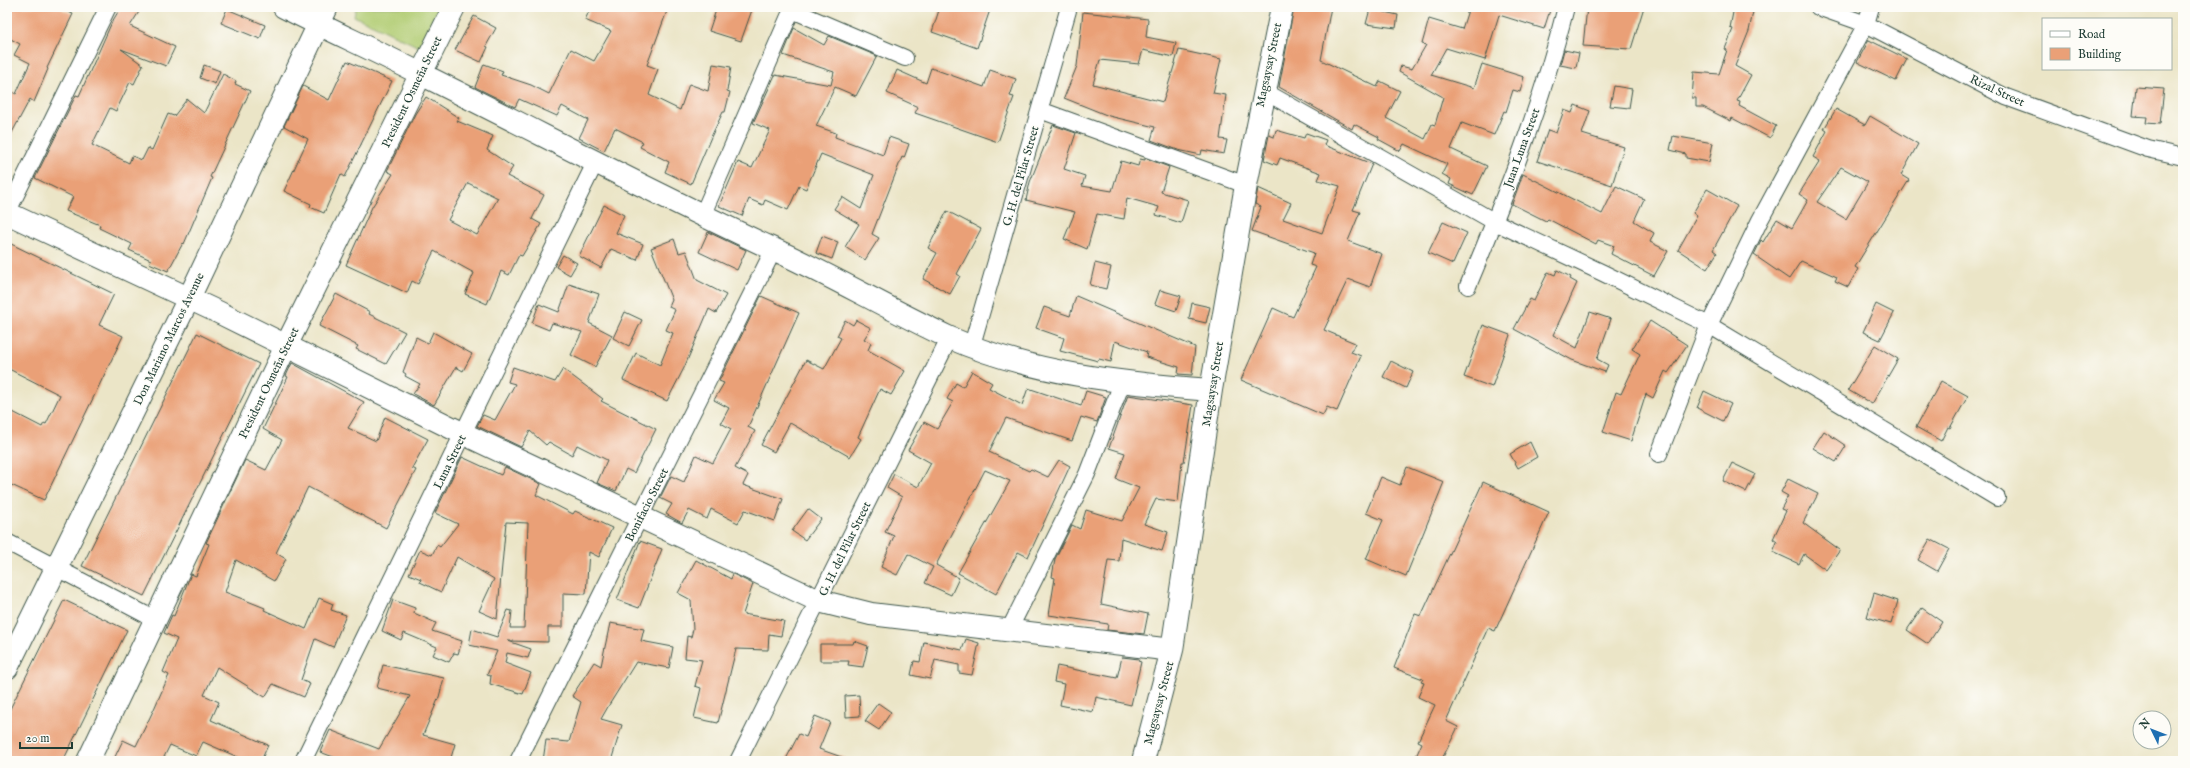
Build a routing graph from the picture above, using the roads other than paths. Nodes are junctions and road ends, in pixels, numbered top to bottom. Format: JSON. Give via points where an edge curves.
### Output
{"nodes":[{"id":1,"x":108,"y":7,"type":"edge"},
{"id":2,"x":284,"y":7,"type":"edge"},
{"id":3,"x":454,"y":7,"type":"edge"},
{"id":4,"x":1069,"y":7,"type":"edge"},
{"id":5,"x":1282,"y":7,"type":"edge"},
{"id":6,"x":1566,"y":7,"type":"edge"},
{"id":7,"x":1818,"y":7,"type":"edge"},
{"id":8,"x":1871,"y":7,"type":"edge"},
{"id":9,"x":793,"y":8,"type":"edge"},
{"id":10,"x":323,"y":16,"type":"edge"},
{"id":11,"x":1866,"y":24,"type":"junction"},
{"id":12,"x":905,"y":58,"type":"dead end"},
{"id":13,"x":421,"y":74,"type":"junction"},
{"id":14,"x":1264,"y":91,"type":"junction"},
{"id":15,"x":1040,"y":110,"type":"junction"},
{"id":16,"x":2183,"y":158,"type":"edge"},
{"id":17,"x":595,"y":163,"type":"junction"},
{"id":18,"x":1246,"y":185,"type":"junction"},
{"id":19,"x":7,"y":213,"type":"edge"},
{"id":20,"x":702,"y":216,"type":"junction"},
{"id":21,"x":1495,"y":222,"type":"junction"},
{"id":22,"x":774,"y":249,"type":"junction"},
{"id":23,"x":1468,"y":286,"type":"dead end"},
{"id":24,"x":189,"y":298,"type":"junction"},
{"id":25,"x":1709,"y":325,"type":"junction"},
{"id":26,"x":950,"y":337,"type":"junction"},
{"id":27,"x":972,"y":345,"type":"junction"},
{"id":28,"x":286,"y":346,"type":"junction"},
{"id":29,"x":1122,"y":383,"type":"junction"},
{"id":30,"x":1211,"y":390,"type":"junction"},
{"id":31,"x":464,"y":434,"type":"junction"},
{"id":32,"x":1659,"y":454,"type":"dead end"},
{"id":33,"x":1997,"y":498,"type":"dead end"},
{"id":34,"x":641,"y":517,"type":"junction"},
{"id":35,"x":7,"y":542,"type":"edge"},
{"id":36,"x":57,"y":568,"type":"junction"},
{"id":37,"x":819,"y":601,"type":"junction"},
{"id":38,"x":156,"y":620,"type":"junction"},
{"id":39,"x":1008,"y":632,"type":"junction"},
{"id":40,"x":1172,"y":650,"type":"junction"},
{"id":41,"x":7,"y":668,"type":"edge"},
{"id":42,"x":88,"y":761,"type":"edge"},
{"id":43,"x":303,"y":761,"type":"edge"},
{"id":44,"x":518,"y":761,"type":"edge"},
{"id":45,"x":738,"y":761,"type":"edge"},
{"id":46,"x":1144,"y":761,"type":"edge"}],
"edges":[{"from":1,"to":19,"type":"street"},
{"from":2,"to":10,"type":"street"},
{"from":3,"to":13,"type":"street","name":"President Osmeña Street"},
{"from":4,"to":15,"type":"street","name":"G. H. del Pilar Street"},
{"from":5,"to":14,"type":"street","name":"Magsaysay Street"},
{"from":6,"to":21,"type":"street","name":"Juan Luna Street","via":[[1552,63]]},
{"from":7,"to":11,"type":"street","name":"Rizal Street"},
{"from":8,"to":11,"type":"street"},
{"from":9,"to":12,"type":"street"},
{"from":9,"to":20,"type":"street"},
{"from":10,"to":13,"type":"street"},
{"from":10,"to":24,"type":"street","name":"Don Mariano Marcos Avenue"},
{"from":11,"to":16,"type":"street","name":"Rizal Street","via":[[2006,98],[2148,149]]},
{"from":11,"to":25,"type":"street","via":[[1760,220]]},
{"from":13,"to":17,"type":"street"},
{"from":13,"to":28,"type":"street","name":"President Osmeña Street"},
{"from":14,"to":18,"type":"street","name":"Magsaysay Street"},
{"from":14,"to":21,"type":"street"},
{"from":15,"to":18,"type":"street"},
{"from":15,"to":27,"type":"street","name":"G. H. del Pilar Street"},
{"from":17,"to":20,"type":"street"},
{"from":17,"to":31,"type":"street","name":"Luna Street"},
{"from":18,"to":30,"type":"street","name":"Magsaysay Street"},
{"from":19,"to":24,"type":"street"},
{"from":20,"to":22,"type":"street"},
{"from":21,"to":23,"type":"street","name":"Juan Luna Street"},
{"from":21,"to":25,"type":"street"},
{"from":22,"to":26,"type":"street"},
{"from":22,"to":34,"type":"street","name":"Bonifacio Street"},
{"from":24,"to":28,"type":"street"},
{"from":24,"to":36,"type":"street","name":"Don Mariano Marcos Avenue"},
{"from":25,"to":32,"type":"street"},
{"from":25,"to":33,"type":"street"},
{"from":26,"to":27,"type":"street"},
{"from":26,"to":37,"type":"street","name":"G. H. del Pilar Street"},
{"from":27,"to":29,"type":"street","via":[[1058,371]]},
{"from":28,"to":31,"type":"street"},
{"from":28,"to":38,"type":"street","name":"President Osmeña Street"},
{"from":29,"to":30,"type":"street"},
{"from":29,"to":39,"type":"street","via":[[1087,474]]},
{"from":30,"to":40,"type":"street","name":"Magsaysay Street"},
{"from":31,"to":34,"type":"street"},
{"from":31,"to":43,"type":"street","name":"Luna Street"},
{"from":34,"to":37,"type":"street"},
{"from":34,"to":44,"type":"street","name":"Bonifacio Street"},
{"from":35,"to":36,"type":"street"},
{"from":36,"to":38,"type":"street"},
{"from":36,"to":41,"type":"street","name":"Don Mariano Marcos Avenue"},
{"from":37,"to":39,"type":"street","via":[[871,614]]},
{"from":37,"to":45,"type":"street","name":"G. H. del Pilar Street"},
{"from":38,"to":42,"type":"street","name":"President Osmeña Street"},
{"from":39,"to":40,"type":"street"},
{"from":40,"to":46,"type":"street","name":"Magsaysay Street"}]}
